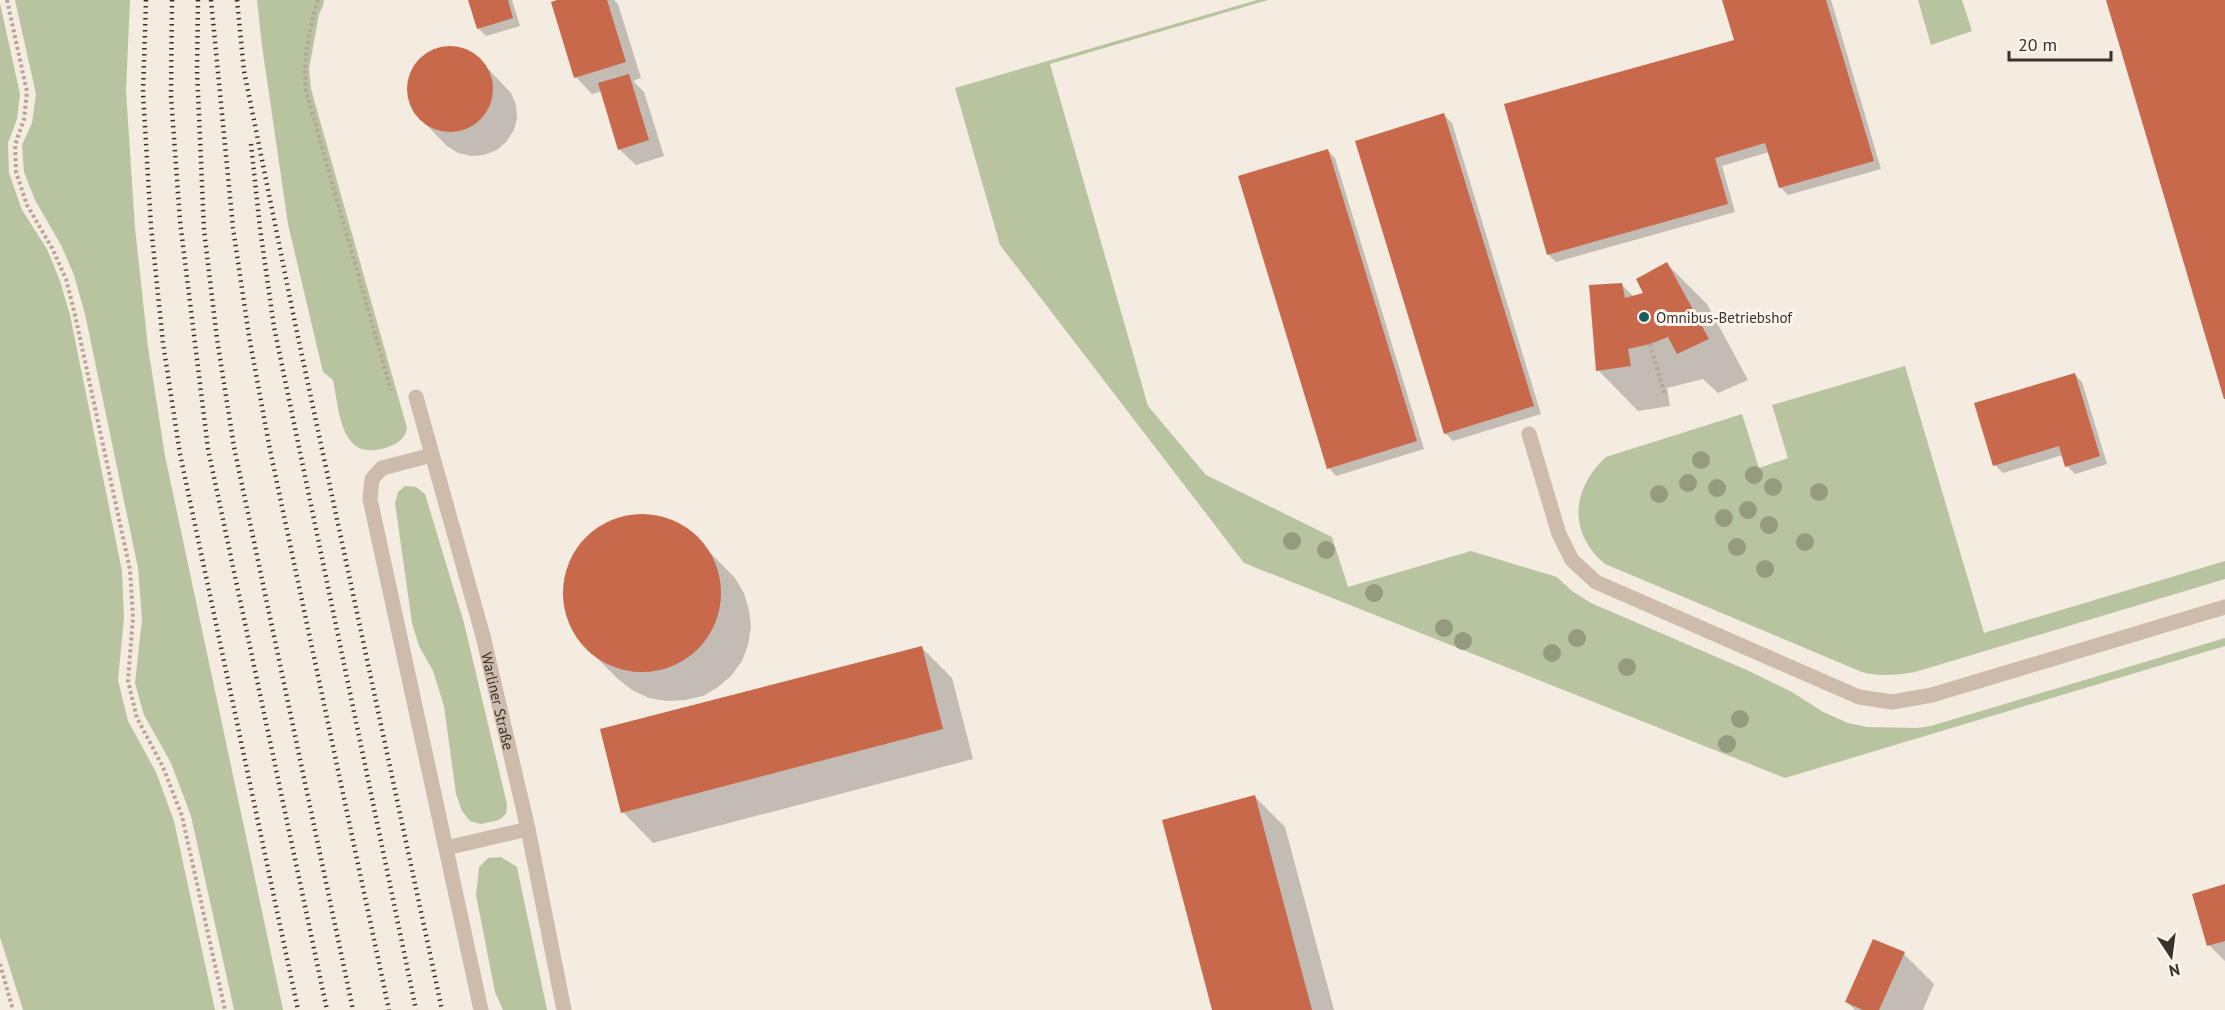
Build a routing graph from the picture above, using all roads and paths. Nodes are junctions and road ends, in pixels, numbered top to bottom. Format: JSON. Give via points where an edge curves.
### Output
{"nodes":[{"id":1,"x":7,"y":0,"type":"edge"},
{"id":2,"x":318,"y":0,"type":"edge"},
{"id":3,"x":1650,"y":344,"type":"dead end"},
{"id":4,"x":1665,"y":395,"type":"dead end"},
{"id":5,"x":393,"y":397,"type":"dead end"},
{"id":6,"x":416,"y":397,"type":"dead end"},
{"id":7,"x":1529,"y":434,"type":"dead end"},
{"id":8,"x":432,"y":455,"type":"junction"},
{"id":9,"x":2225,"y":607,"type":"edge"},
{"id":10,"x":528,"y":829,"type":"junction"},
{"id":11,"x":446,"y":848,"type":"junction"},
{"id":12,"x":0,"y":964,"type":"edge"},
{"id":13,"x":13,"y":1010,"type":"edge"},
{"id":14,"x":225,"y":1010,"type":"edge"},
{"id":15,"x":481,"y":1010,"type":"edge"},
{"id":16,"x":564,"y":1010,"type":"edge"}],
"edges":[{"from":1,"to":14,"type":"path","via":[[27,92],[24,119],[15,145],[16,172],[27,205],[66,279],[75,315],[130,570],[133,617],[128,681],[136,718],[164,767],[182,816]]},
{"from":2,"to":5,"type":"path","via":[[304,69],[306,91]]},
{"from":3,"to":4,"type":"path"},
{"from":6,"to":8,"type":"street","name":"Warliner Straße"},
{"from":7,"to":9,"type":"street","via":[[1558,534],[1572,560],[1596,582],[1859,697],[1892,702],[1932,695]]},
{"from":8,"to":10,"type":"street","name":"Warliner Straße","via":[[483,636]]},
{"from":8,"to":11,"type":"street","via":[[382,468],[372,479],[370,499]]},
{"from":10,"to":11,"type":"street"},
{"from":10,"to":16,"type":"street","name":"Warliner Straße"},
{"from":11,"to":15,"type":"street"},
{"from":12,"to":13,"type":"path"}]}
